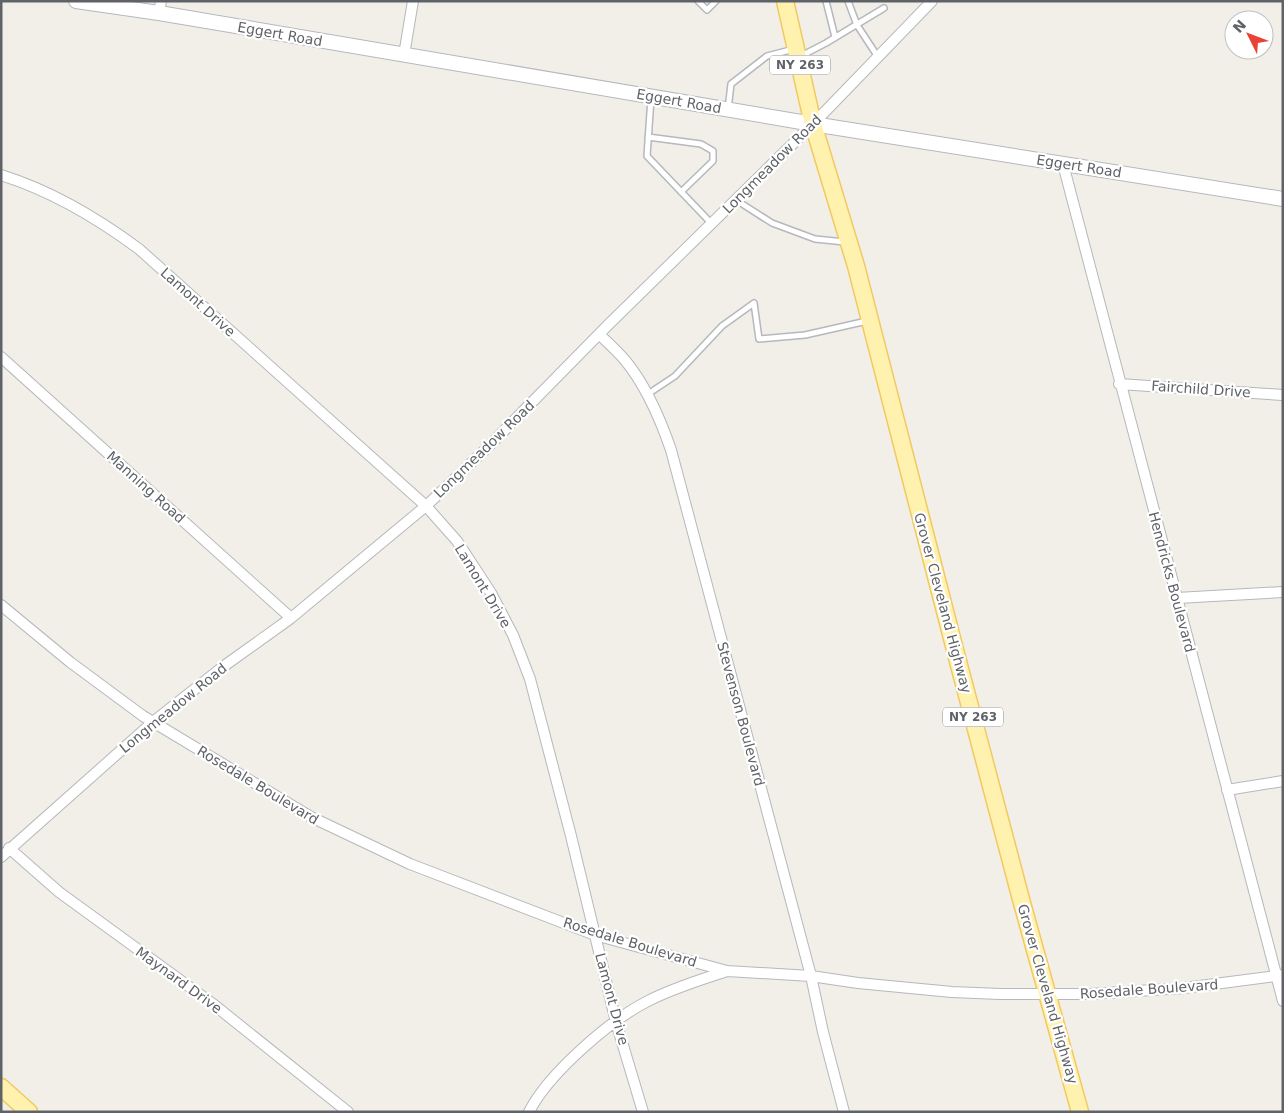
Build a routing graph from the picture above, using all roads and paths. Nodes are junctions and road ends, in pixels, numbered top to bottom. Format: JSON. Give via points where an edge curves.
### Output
{"nodes":[{"id":1,"x":76,"y":1,"type":"edge"},
{"id":2,"x":413,"y":1,"type":"edge"},
{"id":3,"x":698,"y":1,"type":"edge"},
{"id":4,"x":716,"y":1,"type":"edge"},
{"id":5,"x":826,"y":1,"type":"edge"},
{"id":6,"x":848,"y":1,"type":"edge"},
{"id":7,"x":932,"y":1,"type":"edge"},
{"id":8,"x":787,"y":2,"type":"edge"},
{"id":9,"x":160,"y":7,"type":"edge"},
{"id":10,"x":884,"y":8,"type":"dead end"},
{"id":11,"x":857,"y":25,"type":"junction"},
{"id":12,"x":836,"y":37,"type":"junction"},
{"id":13,"x":797,"y":53,"type":"junction"},
{"id":14,"x":404,"y":55,"type":"junction"},
{"id":15,"x":878,"y":57,"type":"junction"},
{"id":16,"x":651,"y":96,"type":"junction"},
{"id":17,"x":728,"y":109,"type":"junction"},
{"id":18,"x":813,"y":124,"type":"junction"},
{"id":19,"x":648,"y":137,"type":"junction"},
{"id":20,"x":1063,"y":164,"type":"junction"},
{"id":21,"x":1,"y":175,"type":"edge"},
{"id":22,"x":681,"y":192,"type":"junction"},
{"id":23,"x":1283,"y":199,"type":"edge"},
{"id":24,"x":736,"y":200,"type":"junction"},
{"id":25,"x":712,"y":224,"type":"junction"},
{"id":26,"x":849,"y":243,"type":"junction"},
{"id":27,"x":870,"y":320,"type":"junction"},
{"id":28,"x":599,"y":334,"type":"junction"},
{"id":29,"x":1,"y":357,"type":"edge"},
{"id":30,"x":1119,"y":384,"type":"junction"},
{"id":31,"x":647,"y":394,"type":"junction"},
{"id":32,"x":1283,"y":395,"type":"edge"},
{"id":33,"x":426,"y":506,"type":"junction"},
{"id":34,"x":1283,"y":592,"type":"edge"},
{"id":35,"x":1177,"y":598,"type":"junction"},
{"id":36,"x":1,"y":605,"type":"edge"},
{"id":37,"x":291,"y":618,"type":"junction"},
{"id":38,"x":153,"y":722,"type":"junction"},
{"id":39,"x":1283,"y":781,"type":"edge"},
{"id":40,"x":1227,"y":790,"type":"junction"},
{"id":41,"x":5,"y":851,"type":"edge"},
{"id":42,"x":595,"y":935,"type":"junction"},
{"id":43,"x":727,"y":971,"type":"junction"},
{"id":44,"x":1280,"y":975,"type":"edge"},
{"id":45,"x":811,"y":976,"type":"junction"},
{"id":46,"x":1047,"y":995,"type":"junction"},
{"id":47,"x":1283,"y":1001,"type":"edge"},
{"id":48,"x":616,"y":1022,"type":"junction"},
{"id":49,"x":1,"y":1087,"type":"edge"},
{"id":50,"x":29,"y":1112,"type":"edge"},
{"id":51,"x":348,"y":1112,"type":"edge"},
{"id":52,"x":529,"y":1112,"type":"edge"},
{"id":53,"x":643,"y":1112,"type":"edge"},
{"id":54,"x":844,"y":1112,"type":"edge"},
{"id":55,"x":1080,"y":1112,"type":"edge"}],
"edges":[{"from":1,"to":9,"type":"street","name":"Eggert Road"},
{"from":2,"to":14,"type":"street"},
{"from":3,"to":4,"type":"lane","via":[[707,10]]},
{"from":5,"to":12,"type":"lane"},
{"from":6,"to":11,"type":"lane"},
{"from":7,"to":15,"type":"street","name":"Longmeadow Road"},
{"from":8,"to":13,"type":"main road","number":"NY 263"},
{"from":9,"to":14,"type":"street","name":"Eggert Road"},
{"from":10,"to":11,"type":"lane"},
{"from":11,"to":12,"type":"lane"},
{"from":11,"to":15,"type":"lane"},
{"from":12,"to":13,"type":"lane"},
{"from":13,"to":17,"type":"lane","via":[[767,56],[731,84]]},
{"from":13,"to":18,"type":"main road","number":"NY 263"},
{"from":14,"to":16,"type":"street","name":"Eggert Road"},
{"from":15,"to":18,"type":"street","name":"Longmeadow Road"},
{"from":16,"to":17,"type":"street","name":"Eggert Road"},
{"from":16,"to":19,"type":"lane"},
{"from":17,"to":18,"type":"street","name":"Eggert Road"},
{"from":18,"to":20,"type":"street","name":"Eggert Road"},
{"from":18,"to":24,"type":"street","name":"Longmeadow Road"},
{"from":18,"to":26,"type":"main road","name":"Grover Cleveland Highway","number":"NY 263"},
{"from":19,"to":22,"type":"lane","via":[[647,156]]},
{"from":19,"to":22,"type":"lane","via":[[701,144],[713,151],[713,160]]},
{"from":20,"to":23,"type":"street","name":"Eggert Road"},
{"from":20,"to":30,"type":"street","name":"Hendricks Boulevard"},
{"from":21,"to":33,"type":"street","name":"Lamont Drive","via":[[87,212],[139,248]]},
{"from":22,"to":25,"type":"lane"},
{"from":24,"to":25,"type":"street","name":"Longmeadow Road"},
{"from":24,"to":26,"type":"lane","via":[[772,223],[815,240]]},
{"from":25,"to":28,"type":"street","name":"Longmeadow Road"},
{"from":26,"to":27,"type":"main road","name":"Grover Cleveland Highway","number":"NY 263"},
{"from":27,"to":31,"type":"lane","via":[[805,335],[760,339],[754,303],[722,326],[675,376]]},
{"from":27,"to":46,"type":"main road","name":"Grover Cleveland Highway","number":"NY 263"},
{"from":28,"to":31,"type":"street","name":"Stevenson Boulevard","via":[[624,359]]},
{"from":28,"to":33,"type":"street","name":"Longmeadow Road"},
{"from":29,"to":37,"type":"street","name":"Manning Road"},
{"from":30,"to":32,"type":"street","name":"Fairchild Drive"},
{"from":30,"to":35,"type":"street","name":"Hendricks Boulevard"},
{"from":31,"to":45,"type":"street","name":"Stevenson Boulevard","via":[[671,450]]},
{"from":33,"to":37,"type":"street","name":"Longmeadow Road"},
{"from":33,"to":42,"type":"street","name":"Lamont Drive","via":[[456,541],[491,593],[530,678]]},
{"from":34,"to":35,"type":"street"},
{"from":35,"to":40,"type":"street","name":"Hendricks Boulevard"},
{"from":36,"to":38,"type":"street","name":"Rosedale Boulevard","via":[[110,693]]},
{"from":37,"to":38,"type":"street","name":"Longmeadow Road"},
{"from":38,"to":41,"type":"street","name":"Longmeadow Road"},
{"from":38,"to":42,"type":"street","name":"Rosedale Boulevard","via":[[280,799],[360,842]]},
{"from":39,"to":40,"type":"street"},
{"from":40,"to":44,"type":"street","name":"Hendricks Boulevard"},
{"from":41,"to":51,"type":"street","name":"Maynard Drive","via":[[213,1004]]},
{"from":42,"to":43,"type":"street","name":"Rosedale Boulevard"},
{"from":42,"to":48,"type":"street","name":"Lamont Drive"},
{"from":43,"to":45,"type":"street","name":"Rosedale Boulevard"},
{"from":43,"to":48,"type":"street","via":[[647,1002]]},
{"from":44,"to":46,"type":"street","name":"Rosedale Boulevard","via":[[1174,988]]},
{"from":44,"to":47,"type":"street","name":"Hendricks Boulevard"},
{"from":45,"to":46,"type":"street","name":"Rosedale Boulevard","via":[[905,988]]},
{"from":45,"to":54,"type":"street","name":"Stevenson Boulevard"},
{"from":46,"to":55,"type":"main road","name":"Grover Cleveland Highway","number":"NY 263"},
{"from":48,"to":52,"type":"street","via":[[575,1055]]},
{"from":48,"to":53,"type":"street","name":"Lamont Drive"},
{"from":49,"to":50,"type":"main road"}]}
